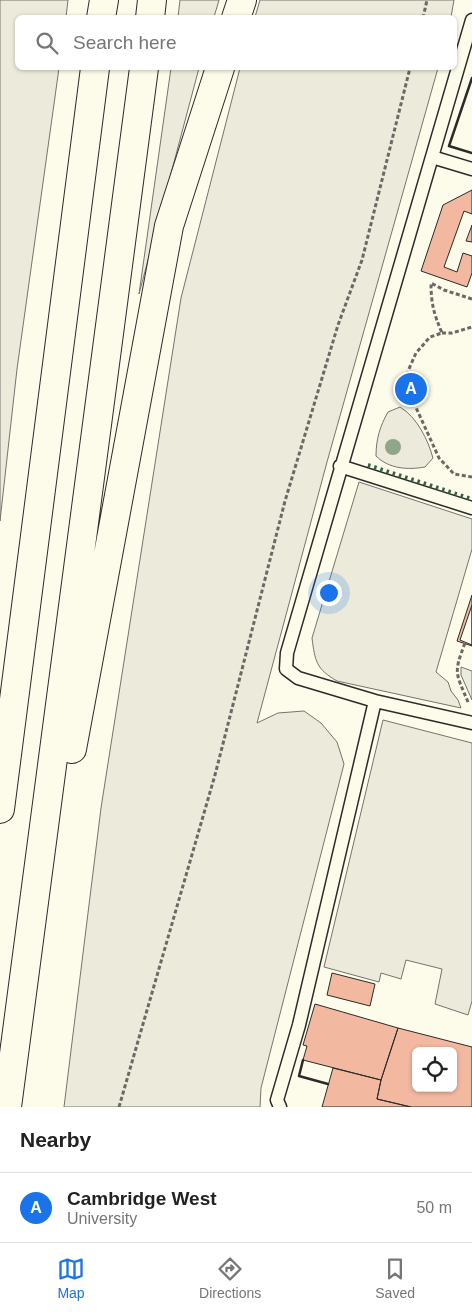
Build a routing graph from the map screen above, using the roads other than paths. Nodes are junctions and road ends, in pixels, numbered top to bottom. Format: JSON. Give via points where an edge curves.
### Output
{"nodes":[{"id":1,"x":104,"y":0,"type":"edge"},
{"id":2,"x":152,"y":0,"type":"edge"},
{"id":3,"x":242,"y":0,"type":"edge"},
{"id":4,"x":102,"y":15,"type":"edge"},
{"id":5,"x":150,"y":15,"type":"edge"},
{"id":6,"x":237,"y":15,"type":"edge"},
{"id":7,"x":472,"y":20,"type":"edge"},
{"id":8,"x":95,"y":70,"type":"edge"},
{"id":9,"x":144,"y":70,"type":"edge"},
{"id":10,"x":219,"y":70,"type":"edge"},
{"id":11,"x":432,"y":157,"type":"junction"},
{"id":12,"x":472,"y":169,"type":"edge"},
{"id":13,"x":340,"y":466,"type":"junction"},
{"id":14,"x":472,"y":508,"type":"edge"},
{"id":15,"x":375,"y":701,"type":"junction"},
{"id":16,"x":472,"y":723,"type":"edge"},
{"id":17,"x":0,"y":809,"type":"edge"},
{"id":18,"x":13,"y":1065,"type":"junction"},
{"id":19,"x":7,"y":1107,"type":"edge"},
{"id":20,"x":280,"y":1107,"type":"edge"}],
"edges":[{"from":1,"to":4,"type":"highway"},
{"from":2,"to":5,"type":"highway"},
{"from":3,"to":6,"type":"highway"},
{"from":7,"to":11,"type":"lane"},
{"from":8,"to":17,"type":"highway"},
{"from":9,"to":18,"type":"highway"},
{"from":10,"to":18,"type":"highway","via":[[169,226]]},
{"from":11,"to":12,"type":"lane"},
{"from":11,"to":13,"type":"lane"},
{"from":13,"to":14,"type":"lane"},
{"from":13,"to":15,"type":"lane","via":[[286,653],[286,669],[298,678]]},
{"from":15,"to":16,"type":"lane"},
{"from":15,"to":20,"type":"lane","via":[[299,1025],[277,1100]]},
{"from":18,"to":19,"type":"highway"}]}
